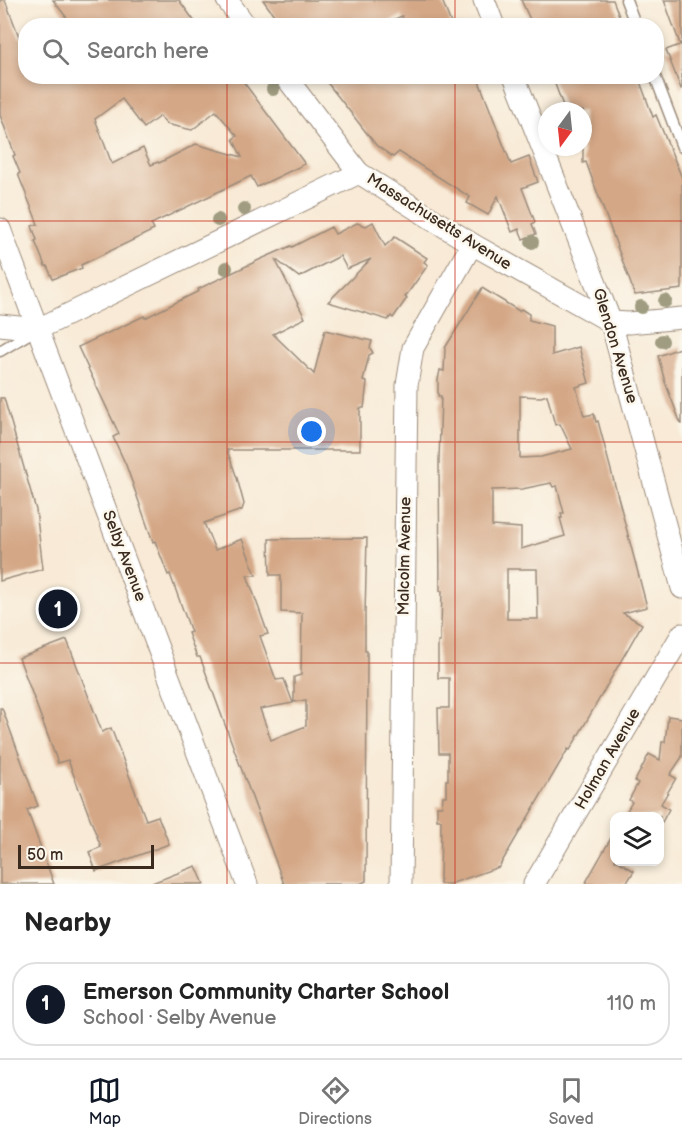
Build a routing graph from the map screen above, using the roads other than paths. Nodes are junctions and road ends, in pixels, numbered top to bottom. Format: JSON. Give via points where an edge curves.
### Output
{"nodes":[{"id":1,"x":226,"y":0,"type":"edge"},
{"id":2,"x":484,"y":0,"type":"edge"},
{"id":3,"x":626,"y":0,"type":"edge"},
{"id":4,"x":240,"y":18,"type":"edge"},
{"id":5,"x":491,"y":18,"type":"edge"},
{"id":6,"x":633,"y":18,"type":"edge"},
{"id":7,"x":291,"y":84,"type":"edge"},
{"id":8,"x":517,"y":84,"type":"edge"},
{"id":9,"x":658,"y":84,"type":"edge"},
{"id":10,"x":682,"y":147,"type":"edge"},
{"id":11,"x":359,"y":173,"type":"junction"},
{"id":12,"x":0,"y":229,"type":"edge"},
{"id":13,"x":472,"y":244,"type":"junction"},
{"id":14,"x":682,"y":318,"type":"edge"},
{"id":15,"x":611,"y":322,"type":"junction"},
{"id":16,"x":0,"y":325,"type":"edge"},
{"id":17,"x":38,"y":328,"type":"junction"},
{"id":18,"x":0,"y":351,"type":"edge"},
{"id":19,"x":682,"y":588,"type":"edge"},
{"id":20,"x":682,"y":634,"type":"edge"},
{"id":21,"x":247,"y":884,"type":"edge"},
{"id":22,"x":401,"y":884,"type":"edge"},
{"id":23,"x":534,"y":884,"type":"edge"}],
"edges":[{"from":1,"to":4,"type":"street"},
{"from":2,"to":5,"type":"street"},
{"from":3,"to":6,"type":"lane"},
{"from":7,"to":11,"type":"street"},
{"from":8,"to":15,"type":"street","name":"Glendon Avenue"},
{"from":9,"to":10,"type":"lane"},
{"from":11,"to":13,"type":"street","name":"Massachusetts Avenue"},
{"from":11,"to":17,"type":"street","name":"Massachusetts Avenue"},
{"from":12,"to":17,"type":"street","name":"Selby Avenue"},
{"from":13,"to":15,"type":"street","name":"Massachusetts Avenue"},
{"from":13,"to":22,"type":"street","name":"Malcolm Avenue","via":[[413,348],[407,385]]},
{"from":14,"to":15,"type":"street","name":"Massachusetts Avenue"},
{"from":15,"to":19,"type":"street","name":"Glendon Avenue"},
{"from":16,"to":17,"type":"street"},
{"from":17,"to":18,"type":"lane"},
{"from":17,"to":21,"type":"street","name":"Selby Avenue"},
{"from":20,"to":23,"type":"street","name":"Holman Avenue"}]}
